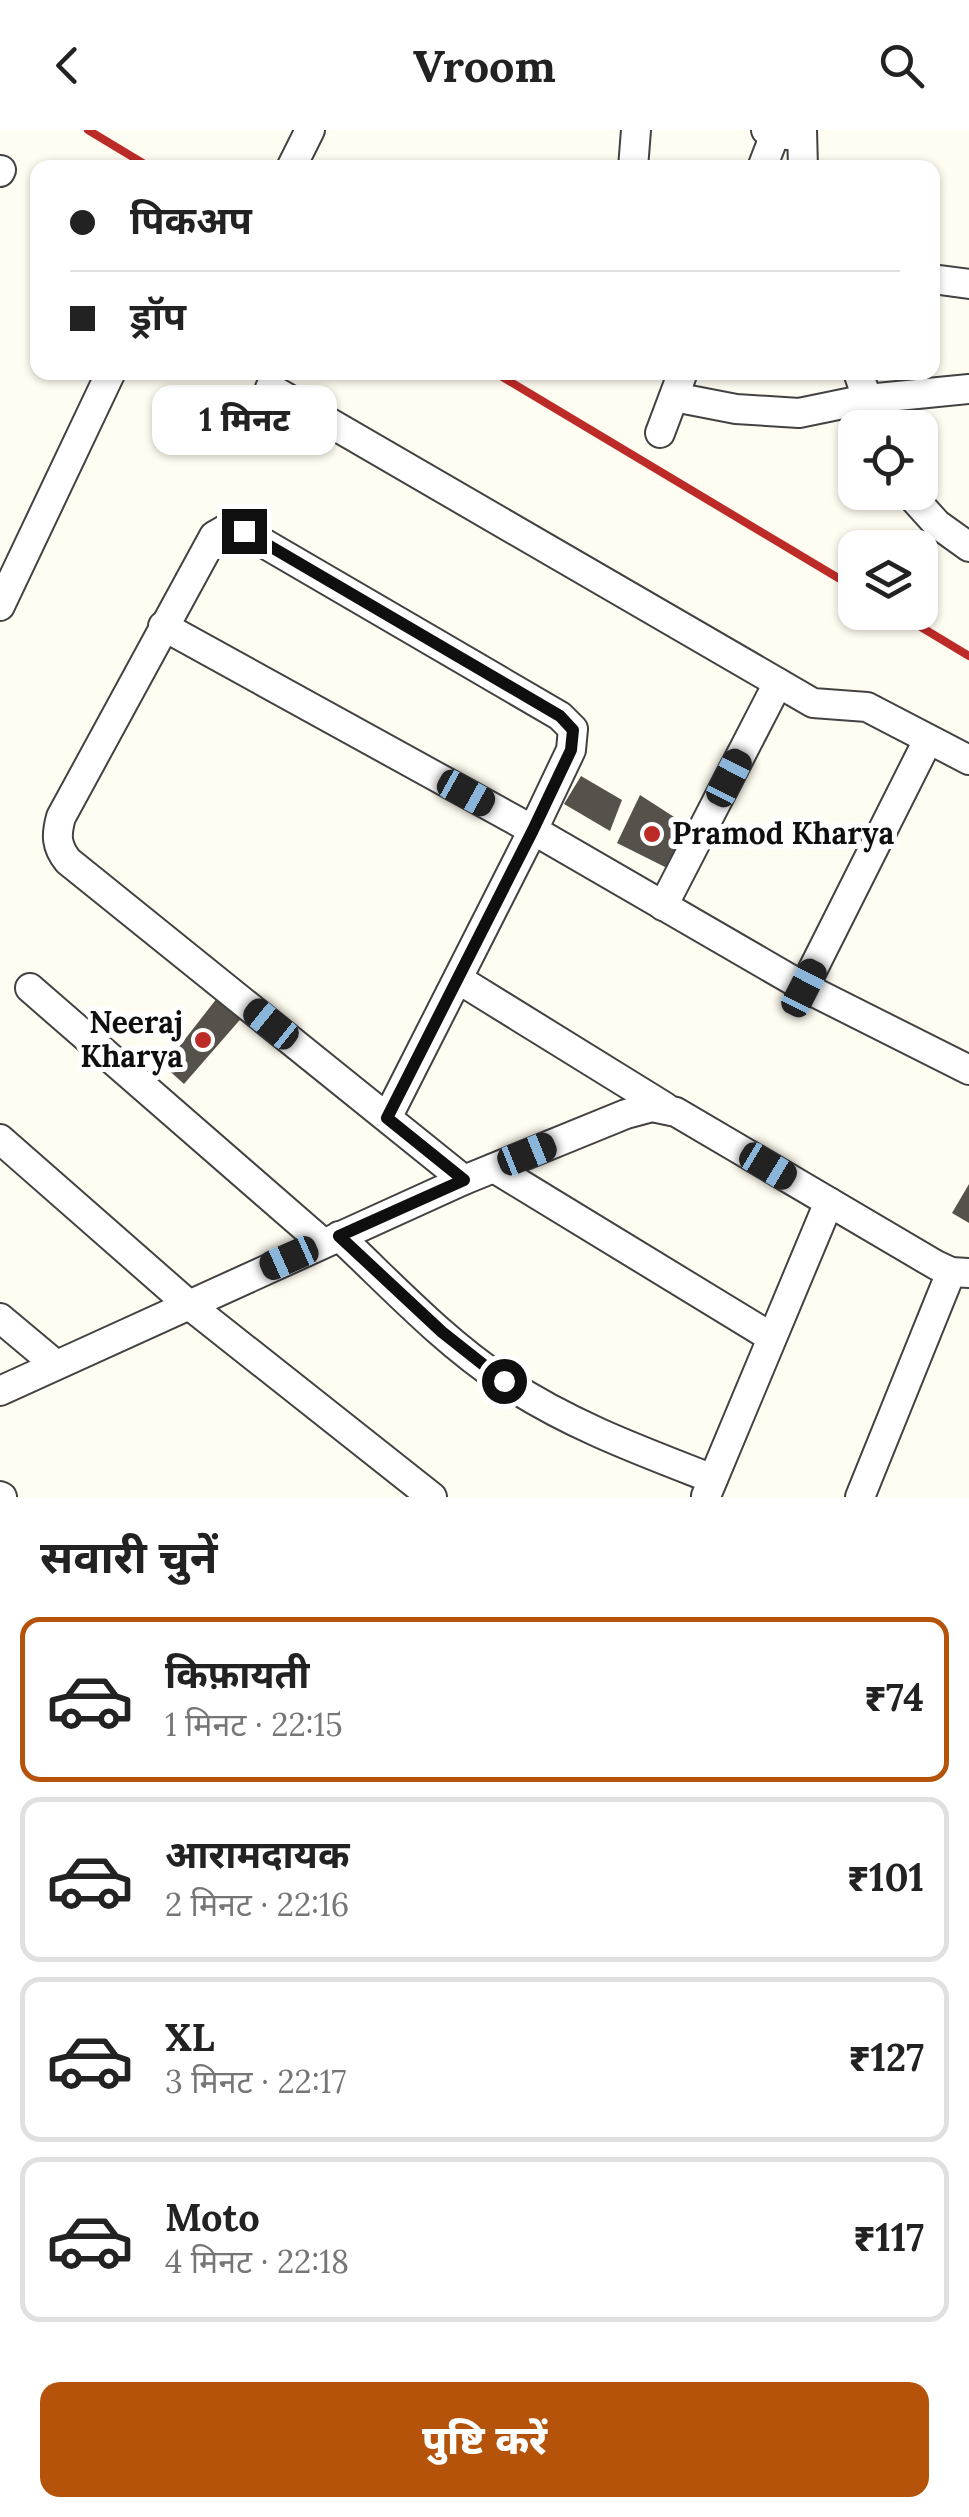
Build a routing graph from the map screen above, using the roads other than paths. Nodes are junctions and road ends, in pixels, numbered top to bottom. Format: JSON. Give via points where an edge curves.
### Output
{"nodes":[{"id":1,"x":310,"y":130,"type":"edge"},
{"id":2,"x":636,"y":130,"type":"edge"},
{"id":3,"x":786,"y":133,"type":"edge"},
{"id":4,"x":295,"y":160,"type":"edge"},
{"id":5,"x":634,"y":160,"type":"edge"},
{"id":6,"x":767,"y":160,"type":"edge"},
{"id":7,"x":799,"y":160,"type":"edge"},
{"id":8,"x":940,"y":280,"type":"edge"},
{"id":9,"x":969,"y":284,"type":"edge"},
{"id":10,"x":107,"y":380,"type":"edge"},
{"id":11,"x":678,"y":385,"type":"edge"},
{"id":12,"x":862,"y":386,"type":"edge"},
{"id":13,"x":270,"y":388,"type":"dead end"},
{"id":14,"x":969,"y":389,"type":"edge"},
{"id":15,"x":871,"y":410,"type":"edge"},
{"id":16,"x":660,"y":433,"type":"dead end"},
{"id":17,"x":924,"y":510,"type":"edge"},
{"id":18,"x":969,"y":547,"type":"edge"},
{"id":19,"x":0,"y":606,"type":"edge"},
{"id":20,"x":163,"y":626,"type":"junction"},
{"id":21,"x":778,"y":683,"type":"junction"},
{"id":22,"x":928,"y":740,"type":"junction"},
{"id":23,"x":969,"y":760,"type":"edge"},
{"id":24,"x":533,"y":830,"type":"junction"},
{"id":25,"x":663,"y":906,"type":"junction"},
{"id":26,"x":458,"y":979,"type":"junction"},
{"id":27,"x":30,"y":988,"type":"dead end"},
{"id":28,"x":804,"y":988,"type":"junction"},
{"id":29,"x":966,"y":1061,"type":"edge"},
{"id":30,"x":664,"y":1107,"type":"junction"},
{"id":31,"x":387,"y":1118,"type":"junction"},
{"id":32,"x":0,"y":1140,"type":"edge"},
{"id":33,"x":494,"y":1168,"type":"junction"},
{"id":34,"x":464,"y":1180,"type":"junction"},
{"id":35,"x":829,"y":1202,"type":"junction"},
{"id":36,"x":331,"y":1240,"type":"junction"},
{"id":37,"x":964,"y":1274,"type":"edge"},
{"id":38,"x":188,"y":1304,"type":"junction"},
{"id":39,"x":0,"y":1318,"type":"edge"},
{"id":40,"x":771,"y":1337,"type":"junction"},
{"id":41,"x":55,"y":1364,"type":"junction"},
{"id":42,"x":0,"y":1391,"type":"edge"},
{"id":43,"x":709,"y":1488,"type":"edge"},
{"id":44,"x":432,"y":1497,"type":"edge"},
{"id":45,"x":860,"y":1497,"type":"edge"}],
"edges":[{"from":1,"to":4,"type":"street"},
{"from":2,"to":5,"type":"street"},
{"from":3,"to":6,"type":"street"},
{"from":3,"to":7,"type":"street"},
{"from":8,"to":9,"type":"street"},
{"from":10,"to":19,"type":"street"},
{"from":11,"to":12,"type":"street","via":[[736,409],[798,413]]},
{"from":11,"to":16,"type":"street"},
{"from":12,"to":14,"type":"street"},
{"from":12,"to":15,"type":"street"},
{"from":13,"to":21,"type":"street"},
{"from":17,"to":18,"type":"street"},
{"from":20,"to":24,"type":"street"},
{"from":20,"to":24,"type":"street","via":[[214,536],[228,528],[244,531],[568,722],[571,750]]},
{"from":20,"to":31,"type":"street","via":[[61,818],[60,850]]},
{"from":21,"to":22,"type":"street","via":[[813,704],[867,707]]},
{"from":21,"to":25,"type":"street"},
{"from":22,"to":23,"type":"street"},
{"from":22,"to":28,"type":"street"},
{"from":24,"to":25,"type":"street"},
{"from":24,"to":26,"type":"street"},
{"from":25,"to":28,"type":"street"},
{"from":26,"to":30,"type":"street"},
{"from":26,"to":31,"type":"street"},
{"from":27,"to":36,"type":"street"},
{"from":28,"to":29,"type":"street"},
{"from":30,"to":33,"type":"street","via":[[626,1114]]},
{"from":30,"to":35,"type":"street"},
{"from":31,"to":34,"type":"street"},
{"from":32,"to":38,"type":"street"},
{"from":33,"to":34,"type":"street"},
{"from":33,"to":40,"type":"street"},
{"from":34,"to":36,"type":"street"},
{"from":35,"to":37,"type":"street"},
{"from":35,"to":40,"type":"street"},
{"from":36,"to":38,"type":"street"},
{"from":36,"to":43,"type":"street","via":[[504,1381]]},
{"from":37,"to":45,"type":"street"},
{"from":38,"to":41,"type":"street"},
{"from":38,"to":44,"type":"street"},
{"from":39,"to":41,"type":"street"},
{"from":40,"to":43,"type":"street"},
{"from":41,"to":42,"type":"street"}]}
